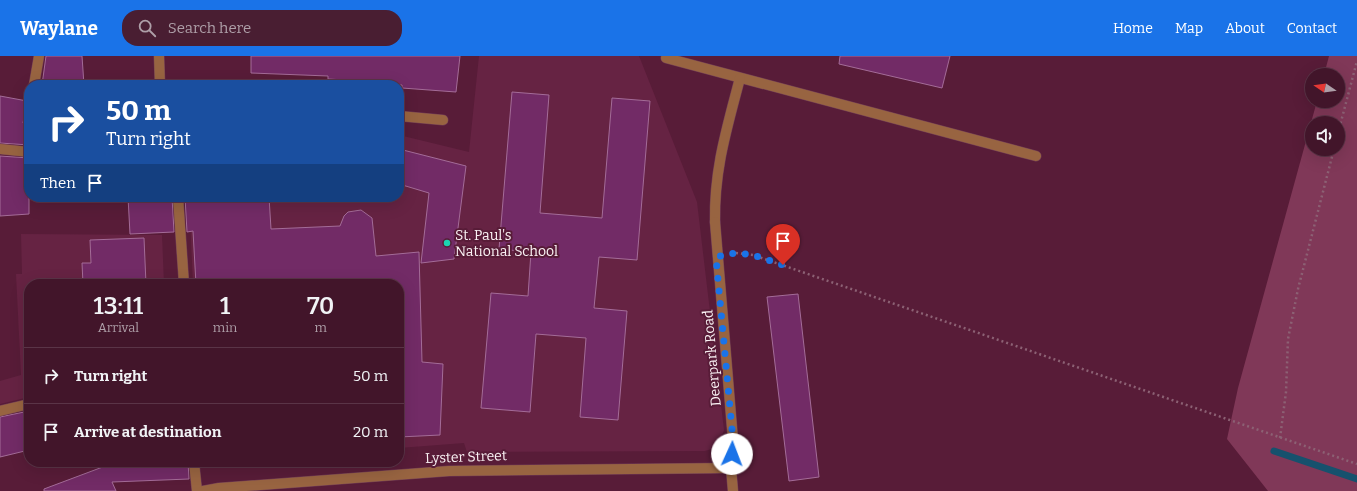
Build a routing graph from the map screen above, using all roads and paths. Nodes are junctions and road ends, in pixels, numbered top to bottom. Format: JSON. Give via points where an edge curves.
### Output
{"nodes":[{"id":1,"x":39,"y":56,"type":"edge"},
{"id":2,"x":159,"y":56,"type":"edge"},
{"id":3,"x":666,"y":58,"type":"dead end"},
{"id":4,"x":1357,"y":61,"type":"edge"},
{"id":5,"x":740,"y":78,"type":"junction"},
{"id":6,"x":35,"y":80,"type":"edge"},
{"id":7,"x":160,"y":80,"type":"edge"},
{"id":8,"x":404,"y":116,"type":"edge"},
{"id":9,"x":1342,"y":116,"type":"edge"},
{"id":10,"x":442,"y":120,"type":"dead end"},
{"id":11,"x":0,"y":149,"type":"edge"},
{"id":12,"x":24,"y":151,"type":"edge"},
{"id":13,"x":1036,"y":156,"type":"dead end"},
{"id":14,"x":1332,"y":156,"type":"edge"},
{"id":15,"x":178,"y":202,"type":"edge"},
{"id":16,"x":716,"y":258,"type":"junction"},
{"id":17,"x":184,"y":279,"type":"edge"},
{"id":18,"x":24,"y":405,"type":"edge"},
{"id":19,"x":0,"y":411,"type":"edge"},
{"id":20,"x":1280,"y":438,"type":"junction"},
{"id":21,"x":1357,"y":464,"type":"edge"},
{"id":22,"x":195,"y":467,"type":"edge"},
{"id":23,"x":731,"y":468,"type":"junction"},
{"id":24,"x":197,"y":491,"type":"edge"},
{"id":25,"x":203,"y":491,"type":"edge"},
{"id":26,"x":733,"y":491,"type":"edge"}],
"edges":[{"from":1,"to":6,"type":"street"},
{"from":2,"to":7,"type":"street"},
{"from":3,"to":5,"type":"street"},
{"from":4,"to":9,"type":"path"},
{"from":5,"to":13,"type":"street"},
{"from":5,"to":16,"type":"street","name":"Deerpark Road","via":[[719,155],[714,196]]},
{"from":8,"to":10,"type":"street"},
{"from":11,"to":12,"type":"street"},
{"from":14,"to":20,"type":"path","via":[[1298,289],[1288,339],[1286,392]]},
{"from":15,"to":17,"type":"street"},
{"from":16,"to":20,"type":"path","via":[[726,253],[753,255]]},
{"from":16,"to":23,"type":"street","name":"Deerpark Road","via":[[733,440]]},
{"from":18,"to":19,"type":"street"},
{"from":20,"to":21,"type":"path"},
{"from":22,"to":24,"type":"street"},
{"from":23,"to":25,"type":"street","name":"Lyster Street","via":[[449,471]]},
{"from":23,"to":26,"type":"street","name":"Deerpark Road"}]}
